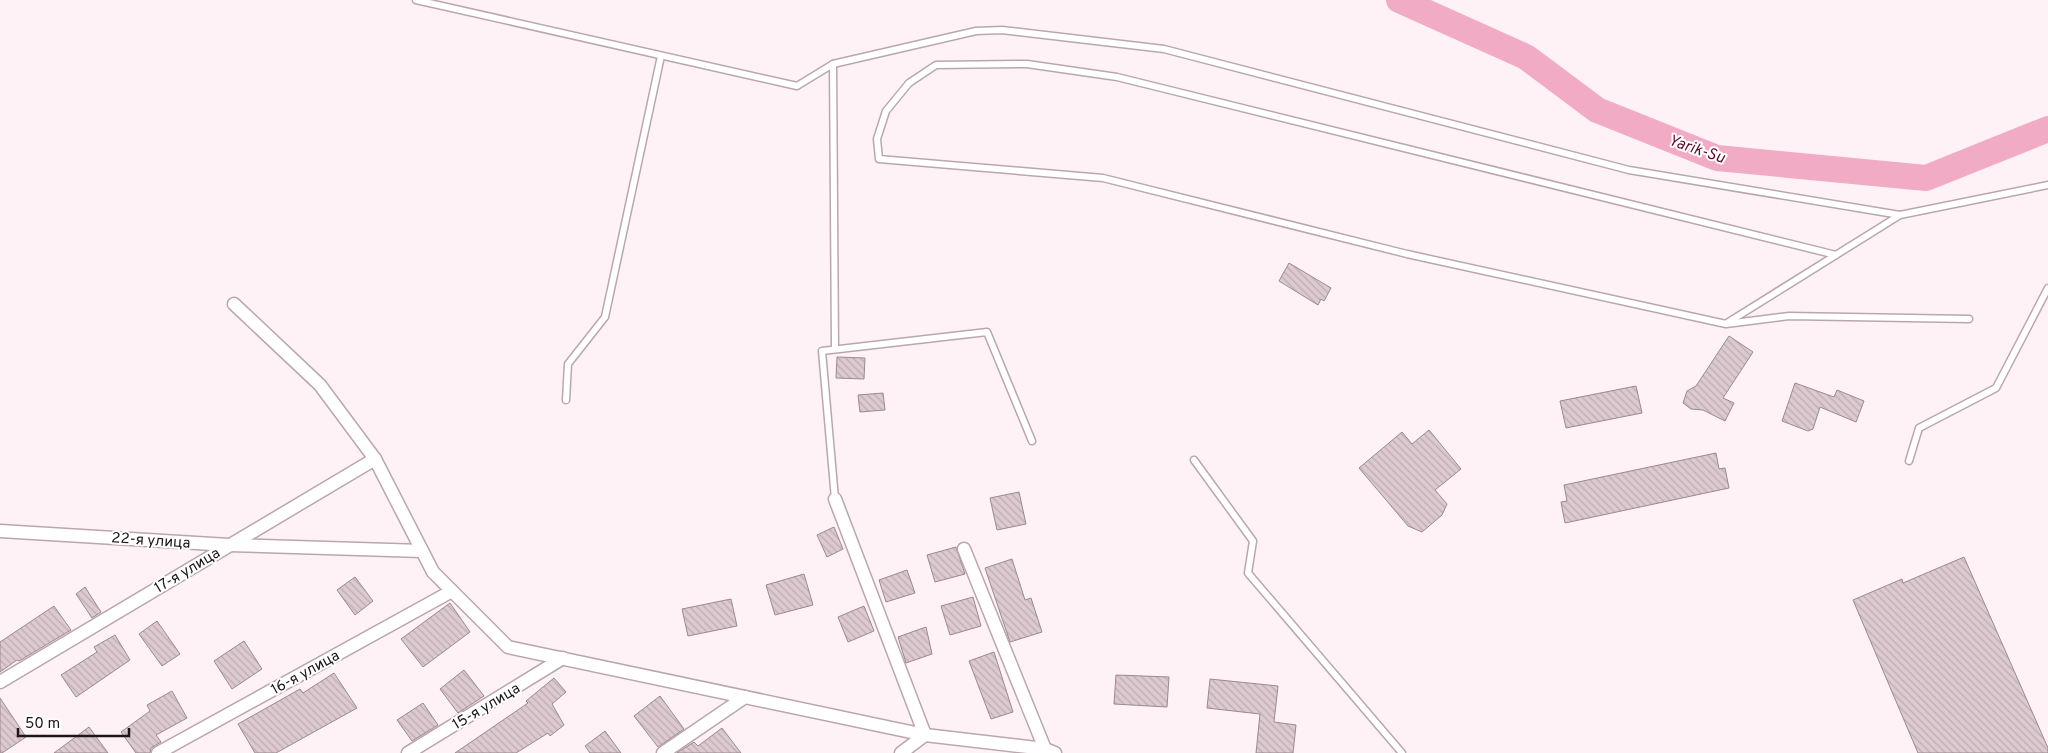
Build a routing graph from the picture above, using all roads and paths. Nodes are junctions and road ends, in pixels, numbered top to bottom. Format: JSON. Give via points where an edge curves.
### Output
{"nodes":[{"id":1,"x":416,"y":0,"type":"edge"},
{"id":2,"x":661,"y":56,"type":"junction"},
{"id":3,"x":833,"y":64,"type":"junction"},
{"id":4,"x":2048,"y":185,"type":"edge"},
{"id":5,"x":1900,"y":215,"type":"junction"},
{"id":6,"x":1836,"y":255,"type":"junction"},
{"id":7,"x":2048,"y":288,"type":"edge"},
{"id":8,"x":234,"y":304,"type":"dead end"},
{"id":9,"x":1969,"y":319,"type":"dead end"},
{"id":10,"x":1726,"y":324,"type":"junction"},
{"id":11,"x":835,"y":350,"type":"junction"},
{"id":12,"x":566,"y":400,"type":"dead end"},
{"id":13,"x":1032,"y":441,"type":"dead end"},
{"id":14,"x":375,"y":459,"type":"junction"},
{"id":15,"x":1194,"y":460,"type":"dead end"},
{"id":16,"x":1909,"y":461,"type":"dead end"},
{"id":17,"x":835,"y":499,"type":"joint"},
{"id":18,"x":0,"y":530,"type":"edge"},
{"id":19,"x":229,"y":545,"type":"junction"},
{"id":20,"x":964,"y":549,"type":"dead end"},
{"id":21,"x":422,"y":552,"type":"junction"},
{"id":22,"x":452,"y":591,"type":"junction"},
{"id":23,"x":563,"y":658,"type":"junction"},
{"id":24,"x":0,"y":682,"type":"edge"},
{"id":25,"x":745,"y":697,"type":"junction"},
{"id":26,"x":925,"y":735,"type":"junction"},
{"id":27,"x":1050,"y":751,"type":"edge"},
{"id":28,"x":158,"y":753,"type":"edge"},
{"id":29,"x":408,"y":753,"type":"edge"},
{"id":30,"x":663,"y":753,"type":"edge"},
{"id":31,"x":901,"y":753,"type":"edge"},
{"id":32,"x":1402,"y":753,"type":"edge"}],
"edges":[{"from":1,"to":2,"type":"lane"},
{"from":2,"to":3,"type":"lane","via":[[796,86]]},
{"from":2,"to":12,"type":"lane","via":[[604,316],[568,364]]},
{"from":3,"to":5,"type":"lane","via":[[976,31],[1002,30],[1164,48],[1629,170]]},
{"from":3,"to":11,"type":"lane"},
{"from":4,"to":5,"type":"lane"},
{"from":5,"to":6,"type":"lane"},
{"from":6,"to":10,"type":"lane"},
{"from":6,"to":10,"type":"lane","via":[[1117,77],[1027,64],[936,65],[909,83],[886,111],[877,139],[879,159],[1103,178],[1407,254]]},
{"from":7,"to":16,"type":"lane","via":[[1996,388],[1920,428]]},
{"from":8,"to":14,"type":"street","via":[[320,385]]},
{"from":9,"to":10,"type":"lane","via":[[1789,316]]},
{"from":11,"to":13,"type":"lane","via":[[987,332]]},
{"from":11,"to":17,"type":"lane","via":[[822,351]]},
{"from":14,"to":19,"type":"street","name":"17-я улица"},
{"from":14,"to":21,"type":"street"},
{"from":15,"to":32,"type":"lane","via":[[1253,541],[1248,573]]},
{"from":17,"to":26,"type":"street"},
{"from":18,"to":19,"type":"street","name":"22-я улица"},
{"from":19,"to":21,"type":"street","name":"22-я улица"},
{"from":19,"to":24,"type":"street","name":"17-я улица"},
{"from":20,"to":27,"type":"street"},
{"from":21,"to":22,"type":"street","via":[[433,572]]},
{"from":22,"to":23,"type":"street","via":[[508,647]]},
{"from":22,"to":28,"type":"street","name":"16-я улица"},
{"from":23,"to":25,"type":"street"},
{"from":23,"to":29,"type":"street","name":"15-я улица"},
{"from":25,"to":26,"type":"street"},
{"from":25,"to":30,"type":"street"},
{"from":26,"to":27,"type":"street"},
{"from":26,"to":31,"type":"street"}]}
